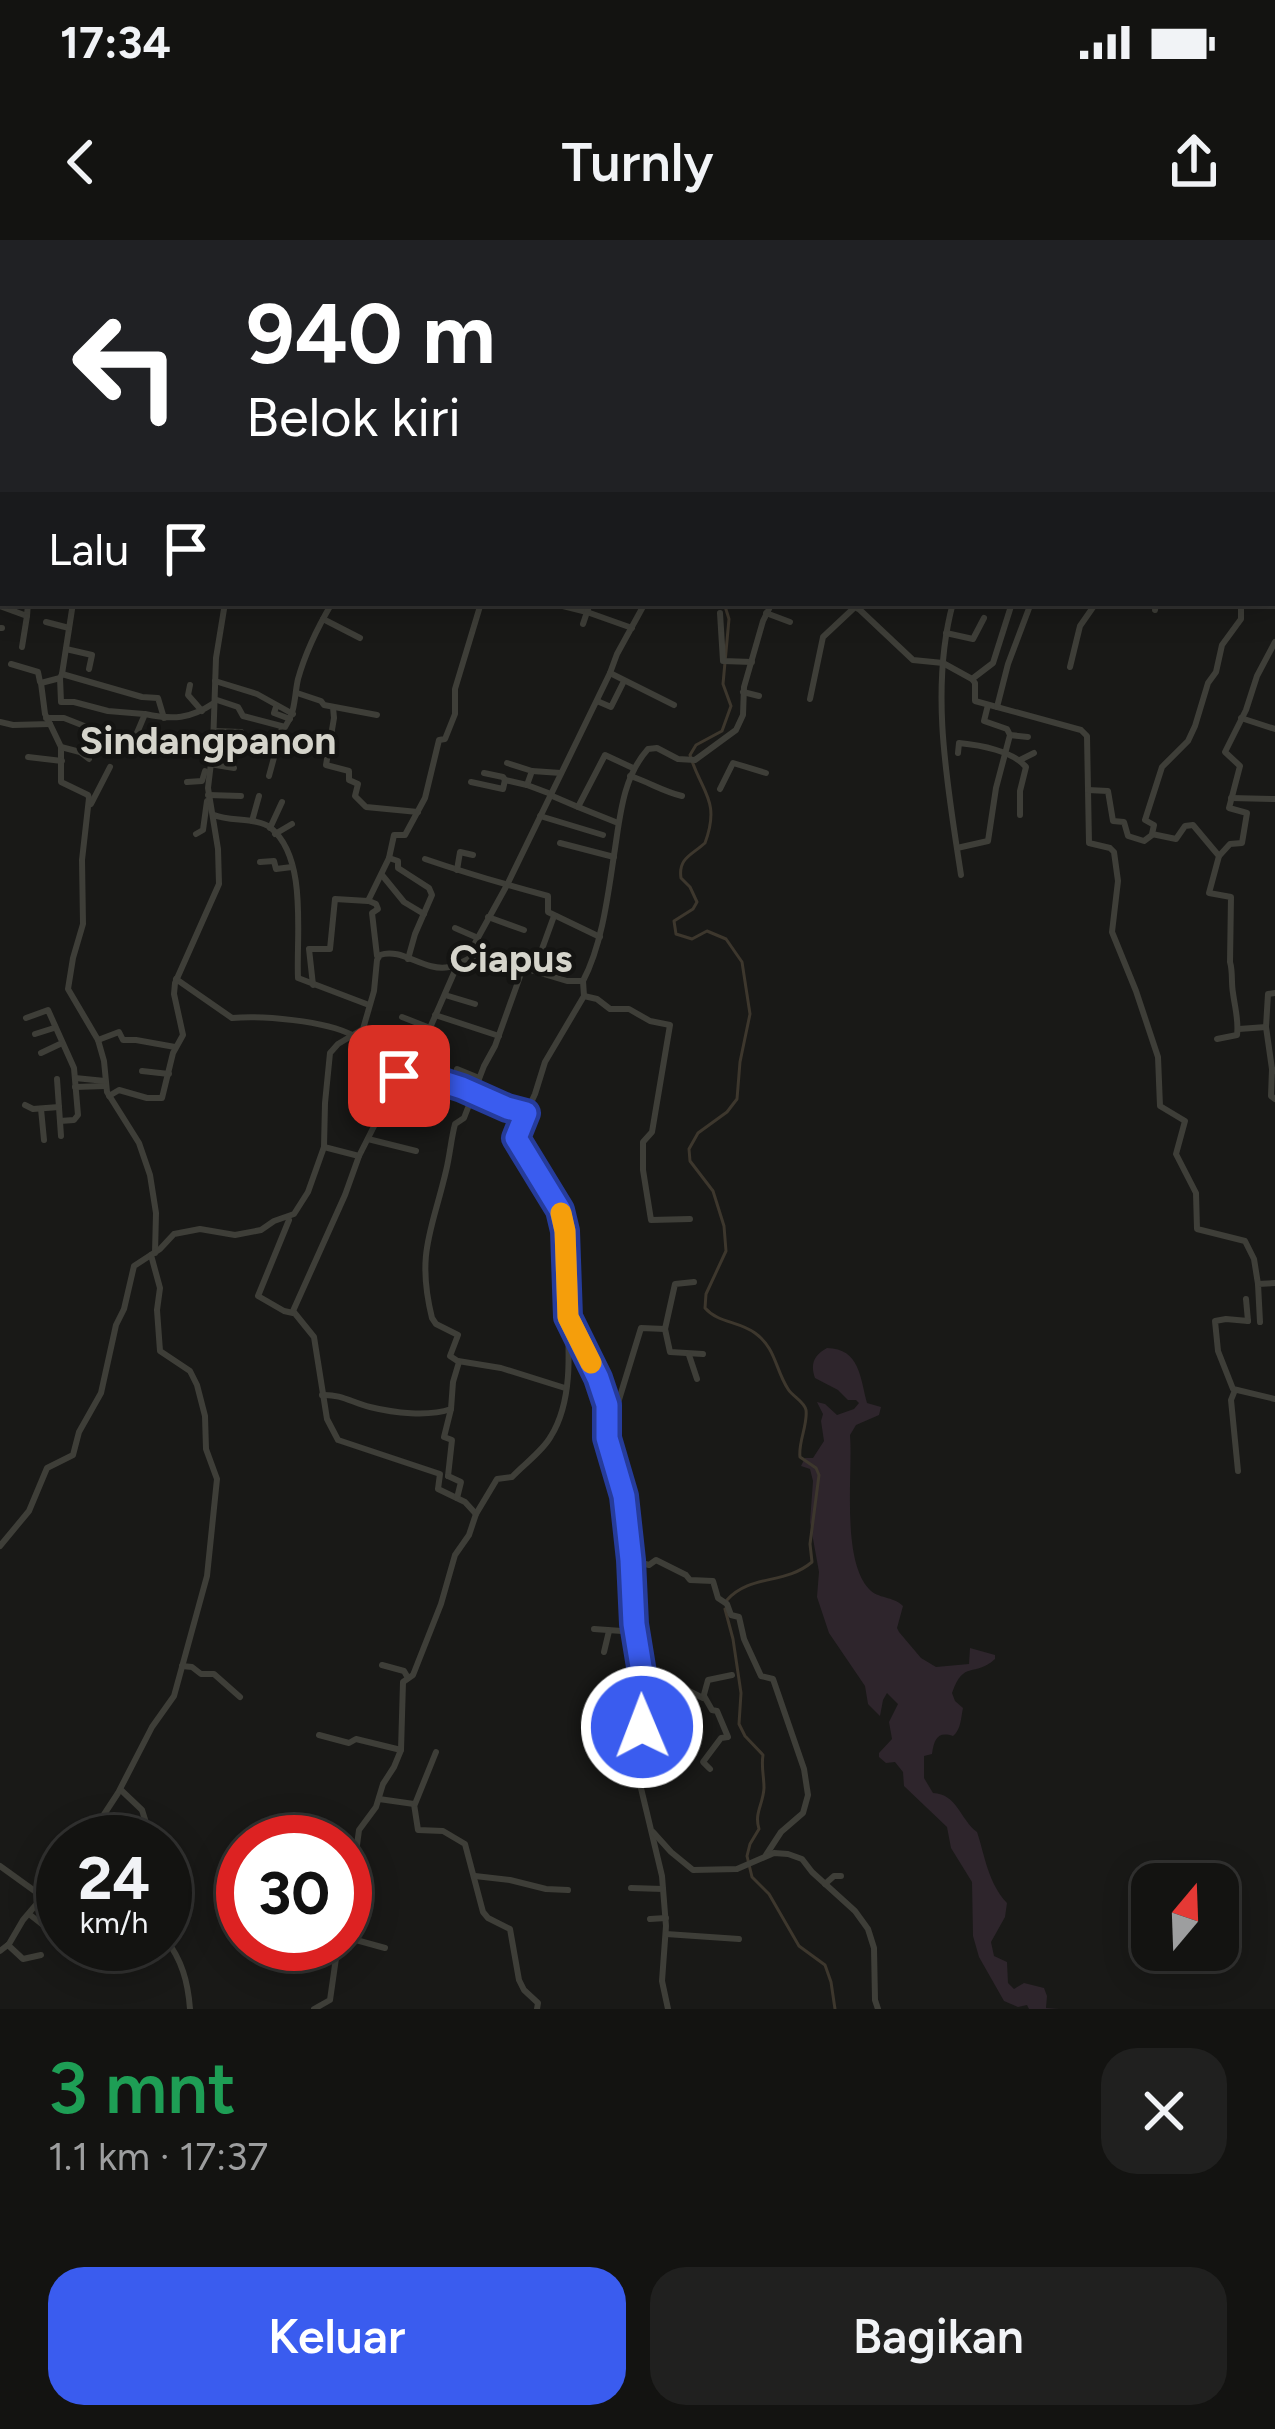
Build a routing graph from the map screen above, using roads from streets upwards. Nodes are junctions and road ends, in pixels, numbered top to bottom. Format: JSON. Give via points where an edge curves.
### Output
{"nodes":[{"id":1,"x":0,"y":606,"type":"edge"},
{"id":2,"x":28,"y":606,"type":"edge"},
{"id":3,"x":73,"y":606,"type":"edge"},
{"id":4,"x":225,"y":606,"type":"edge"},
{"id":5,"x":330,"y":606,"type":"edge"},
{"id":6,"x":480,"y":606,"type":"edge"},
{"id":7,"x":578,"y":606,"type":"edge"},
{"id":8,"x":643,"y":606,"type":"edge"},
{"id":9,"x":770,"y":606,"type":"edge"},
{"id":10,"x":851,"y":606,"type":"edge"},
{"id":11,"x":853,"y":606,"type":"edge"},
{"id":12,"x":952,"y":606,"type":"edge"},
{"id":13,"x":1011,"y":606,"type":"edge"},
{"id":14,"x":1030,"y":606,"type":"edge"},
{"id":15,"x":1094,"y":606,"type":"edge"},
{"id":16,"x":1241,"y":606,"type":"edge"},
{"id":17,"x":588,"y":607,"type":"edge"},
{"id":18,"x":720,"y":613,"type":"dead end"},
{"id":19,"x":766,"y":613,"type":"junction"},
{"id":20,"x":27,"y":616,"type":"junction"},
{"id":21,"x":984,"y":618,"type":"dead end"},
{"id":22,"x":323,"y":619,"type":"junction"},
{"id":23,"x":46,"y":622,"type":"dead end"},
{"id":24,"x":790,"y":622,"type":"dead end"},
{"id":25,"x":583,"y":624,"type":"dead end"},
{"id":26,"x":69,"y":628,"type":"junction"},
{"id":27,"x":632,"y":628,"type":"junction"},
{"id":28,"x":946,"y":633,"type":"junction"},
{"id":29,"x":360,"y":638,"type":"dead end"},
{"id":30,"x":1275,"y":642,"type":"edge"},
{"id":31,"x":22,"y":647,"type":"dead end"},
{"id":32,"x":66,"y":649,"type":"junction"},
{"id":33,"x":752,"y":662,"type":"junction"},
{"id":34,"x":943,"y":663,"type":"junction"},
{"id":35,"x":11,"y":664,"type":"dead end"},
{"id":36,"x":1070,"y":667,"type":"dead end"},
{"id":37,"x":89,"y":670,"type":"dead end"},
{"id":38,"x":610,"y":673,"type":"junction"},
{"id":39,"x":61,"y":676,"type":"junction"},
{"id":40,"x":972,"y":680,"type":"junction"},
{"id":41,"x":215,"y":681,"type":"junction"},
{"id":42,"x":624,"y":681,"type":"junction"},
{"id":43,"x":41,"y":683,"type":"junction"},
{"id":44,"x":190,"y":685,"type":"dead end"},
{"id":45,"x":743,"y":692,"type":"junction"},
{"id":46,"x":297,"y":693,"type":"junction"},
{"id":47,"x":759,"y":696,"type":"dead end"},
{"id":48,"x":810,"y":699,"type":"dead end"},
{"id":49,"x":597,"y":700,"type":"junction"},
{"id":50,"x":215,"y":701,"type":"junction"},
{"id":51,"x":674,"y":705,"type":"dead end"},
{"id":52,"x":993,"y":705,"type":"junction"},
{"id":53,"x":333,"y":707,"type":"junction"},
{"id":54,"x":200,"y":712,"type":"junction"},
{"id":55,"x":145,"y":714,"type":"junction"},
{"id":56,"x":376,"y":715,"type":"dead end"},
{"id":57,"x":291,"y":717,"type":"junction"},
{"id":58,"x":164,"y":718,"type":"junction"},
{"id":59,"x":1241,"y":718,"type":"junction"},
{"id":60,"x":48,"y":721,"type":"junction"},
{"id":61,"x":0,"y":722,"type":"edge"},
{"id":62,"x":282,"y":728,"type":"junction"},
{"id":63,"x":1275,"y":729,"type":"edge"},
{"id":64,"x":214,"y":731,"type":"junction"},
{"id":65,"x":241,"y":732,"type":"dead end"},
{"id":66,"x":1010,"y":735,"type":"junction"},
{"id":67,"x":1028,"y":737,"type":"dead end"},
{"id":68,"x":944,"y":742,"type":"junction"},
{"id":69,"x":958,"y":742,"type":"junction"},
{"id":70,"x":61,"y":747,"type":"junction"},
{"id":71,"x":1006,"y":751,"type":"junction"},
{"id":72,"x":958,"y":753,"type":"dead end"},
{"id":73,"x":1034,"y":753,"type":"dead end"},
{"id":74,"x":28,"y":757,"type":"dead end"},
{"id":75,"x":89,"y":759,"type":"dead end"},
{"id":76,"x":1020,"y":760,"type":"junction"},
{"id":77,"x":62,"y":761,"type":"junction"},
{"id":78,"x":211,"y":761,"type":"junction"},
{"id":79,"x":507,"y":763,"type":"dead end"},
{"id":80,"x":110,"y":767,"type":"dead end"},
{"id":81,"x":234,"y":768,"type":"dead end"},
{"id":82,"x":532,"y":771,"type":"junction"},
{"id":83,"x":632,"y":772,"type":"junction"},
{"id":84,"x":766,"y":772,"type":"dead end"},
{"id":85,"x":484,"y":773,"type":"dead end"},
{"id":86,"x":560,"y":773,"type":"junction"},
{"id":87,"x":269,"y":776,"type":"dead end"},
{"id":88,"x":505,"y":780,"type":"junction"},
{"id":89,"x":188,"y":782,"type":"dead end"},
{"id":90,"x":471,"y":782,"type":"dead end"},
{"id":91,"x":527,"y":785,"type":"junction"},
{"id":92,"x":720,"y":790,"type":"dead end"},
{"id":93,"x":1088,"y":790,"type":"junction"},
{"id":94,"x":208,"y":793,"type":"junction"},
{"id":95,"x":613,"y":793,"type":"dead end"},
{"id":96,"x":551,"y":795,"type":"junction"},
{"id":97,"x":242,"y":796,"type":"dead end"},
{"id":98,"x":259,"y":796,"type":"dead end"},
{"id":99,"x":624,"y":796,"type":"junction"},
{"id":100,"x":682,"y":796,"type":"dead end"},
{"id":101,"x":1231,"y":798,"type":"junction"},
{"id":102,"x":1275,"y":799,"type":"edge"},
{"id":103,"x":282,"y":802,"type":"dead end"},
{"id":104,"x":89,"y":807,"type":"junction"},
{"id":105,"x":579,"y":808,"type":"junction"},
{"id":106,"x":418,"y":812,"type":"junction"},
{"id":107,"x":211,"y":813,"type":"junction"},
{"id":108,"x":1021,"y":815,"type":"dead end"},
{"id":109,"x":540,"y":816,"type":"junction"},
{"id":110,"x":252,"y":823,"type":"junction"},
{"id":111,"x":618,"y":823,"type":"junction"},
{"id":112,"x":292,"y":824,"type":"dead end"},
{"id":113,"x":576,"y":827,"type":"junction"},
{"id":114,"x":272,"y":831,"type":"junction"},
{"id":115,"x":196,"y":834,"type":"dead end"},
{"id":116,"x":1152,"y":834,"type":"junction"},
{"id":117,"x":603,"y":835,"type":"dead end"},
{"id":118,"x":560,"y":843,"type":"dead end"},
{"id":119,"x":957,"y":848,"type":"junction"},
{"id":120,"x":473,"y":855,"type":"dead end"},
{"id":121,"x":1219,"y":856,"type":"junction"},
{"id":122,"x":614,"y":857,"type":"junction"},
{"id":123,"x":389,"y":858,"type":"junction"},
{"id":124,"x":425,"y":859,"type":"dead end"},
{"id":125,"x":260,"y":862,"type":"dead end"},
{"id":126,"x":293,"y":866,"type":"junction"},
{"id":127,"x":457,"y":870,"type":"junction"},
{"id":128,"x":382,"y":874,"type":"junction"},
{"id":129,"x":961,"y":875,"type":"dead end"},
{"id":130,"x":507,"y":885,"type":"junction"},
{"id":131,"x":368,"y":901,"type":"junction"},
{"id":132,"x":424,"y":914,"type":"junction"},
{"id":133,"x":554,"y":916,"type":"junction"},
{"id":134,"x":488,"y":917,"type":"junction"},
{"id":135,"x":455,"y":928,"type":"dead end"},
{"id":136,"x":524,"y":930,"type":"dead end"},
{"id":137,"x":600,"y":937,"type":"junction"},
{"id":138,"x":478,"y":938,"type":"junction"},
{"id":139,"x":472,"y":956,"type":"junction"},
{"id":140,"x":409,"y":959,"type":"junction"},
{"id":141,"x":377,"y":960,"type":"junction"},
{"id":142,"x":459,"y":963,"type":"junction"},
{"id":143,"x":523,"y":968,"type":"junction"},
{"id":144,"x":534,"y":971,"type":"junction"},
{"id":145,"x":176,"y":979,"type":"junction"},
{"id":146,"x":583,"y":981,"type":"junction"},
{"id":147,"x":313,"y":985,"type":"junction"},
{"id":148,"x":1275,"y":993,"type":"edge"},
{"id":149,"x":445,"y":995,"type":"junction"},
{"id":150,"x":584,"y":996,"type":"junction"},
{"id":151,"x":475,"y":1004,"type":"dead end"},
{"id":152,"x":369,"y":1005,"type":"junction"},
{"id":153,"x":435,"y":1015,"type":"junction"},
{"id":154,"x":402,"y":1017,"type":"dead end"},
{"id":155,"x":26,"y":1018,"type":"dead end"},
{"id":156,"x":1266,"y":1027,"type":"junction"},
{"id":157,"x":54,"y":1028,"type":"junction"},
{"id":158,"x":430,"y":1028,"type":"junction"},
{"id":159,"x":1239,"y":1029,"type":"junction"},
{"id":160,"x":35,"y":1034,"type":"dead end"},
{"id":161,"x":352,"y":1035,"type":"junction"},
{"id":162,"x":500,"y":1036,"type":"junction"},
{"id":163,"x":1216,"y":1039,"type":"dead end"},
{"id":164,"x":98,"y":1040,"type":"junction"},
{"id":165,"x":61,"y":1044,"type":"junction"},
{"id":166,"x":176,"y":1047,"type":"junction"},
{"id":167,"x":41,"y":1052,"type":"dead end"},
{"id":168,"x":457,"y":1070,"type":"dead end"},
{"id":169,"x":1274,"y":1070,"type":"edge"},
{"id":170,"x":142,"y":1071,"type":"dead end"},
{"id":171,"x":373,"y":1071,"type":"dead end"},
{"id":172,"x":401,"y":1072,"type":"junction"},
{"id":173,"x":169,"y":1074,"type":"junction"},
{"id":174,"x":57,"y":1078,"type":"dead end"},
{"id":175,"x":479,"y":1078,"type":"junction"},
{"id":176,"x":75,"y":1082,"type":"junction"},
{"id":177,"x":105,"y":1083,"type":"junction"},
{"id":178,"x":473,"y":1092,"type":"junction"},
{"id":179,"x":109,"y":1096,"type":"junction"},
{"id":180,"x":1275,"y":1099,"type":"edge"},
{"id":181,"x":26,"y":1105,"type":"dead end"},
{"id":182,"x":59,"y":1107,"type":"junction"},
{"id":183,"x":41,"y":1108,"type":"junction"},
{"id":184,"x":526,"y":1113,"type":"junction"},
{"id":185,"x":60,"y":1121,"type":"junction"},
{"id":186,"x":62,"y":1136,"type":"dead end"},
{"id":187,"x":368,"y":1139,"type":"junction"},
{"id":188,"x":44,"y":1140,"type":"dead end"},
{"id":189,"x":324,"y":1148,"type":"junction"},
{"id":190,"x":416,"y":1150,"type":"dead end"},
{"id":191,"x":359,"y":1156,"type":"junction"},
{"id":192,"x":291,"y":1216,"type":"junction"},
{"id":193,"x":690,"y":1219,"type":"dead end"},
{"id":194,"x":153,"y":1254,"type":"junction"},
{"id":195,"x":694,"y":1282,"type":"dead end"},
{"id":196,"x":1275,"y":1283,"type":"edge"},
{"id":197,"x":1258,"y":1284,"type":"junction"},
{"id":198,"x":1246,"y":1299,"type":"dead end"},
{"id":199,"x":293,"y":1312,"type":"junction"},
{"id":200,"x":568,"y":1317,"type":"junction"},
{"id":201,"x":1248,"y":1322,"type":"junction"},
{"id":202,"x":665,"y":1329,"type":"junction"},
{"id":203,"x":689,"y":1354,"type":"junction"},
{"id":204,"x":703,"y":1354,"type":"dead end"},
{"id":205,"x":458,"y":1361,"type":"junction"},
{"id":206,"x":697,"y":1379,"type":"dead end"},
{"id":207,"x":565,"y":1388,"type":"junction"},
{"id":208,"x":1235,"y":1390,"type":"junction"},
{"id":209,"x":322,"y":1395,"type":"junction"},
{"id":210,"x":1275,"y":1399,"type":"edge"},
{"id":211,"x":451,"y":1409,"type":"junction"},
{"id":212,"x":607,"y":1438,"type":"junction"},
{"id":213,"x":1238,"y":1472,"type":"dead end"},
{"id":214,"x":443,"y":1476,"type":"junction"},
{"id":215,"x":457,"y":1498,"type":"junction"},
{"id":216,"x":476,"y":1514,"type":"junction"},
{"id":217,"x":0,"y":1546,"type":"edge"},
{"id":218,"x":631,"y":1560,"type":"junction"},
{"id":219,"x":594,"y":1629,"type":"dead end"},
{"id":220,"x":609,"y":1631,"type":"junction"},
{"id":221,"x":636,"y":1632,"type":"junction"},
{"id":222,"x":604,"y":1652,"type":"dead end"},
{"id":223,"x":382,"y":1664,"type":"dead end"},
{"id":224,"x":182,"y":1666,"type":"junction"},
{"id":225,"x":732,"y":1676,"type":"dead end"},
{"id":226,"x":408,"y":1678,"type":"junction"},
{"id":227,"x":619,"y":1685,"type":"dead end"},
{"id":228,"x":643,"y":1689,"type":"junction"},
{"id":229,"x":704,"y":1696,"type":"junction"},
{"id":230,"x":240,"y":1697,"type":"dead end"},
{"id":231,"x":605,"y":1705,"type":"dead end"},
{"id":232,"x":642,"y":1719,"type":"junction"},
{"id":233,"x":319,"y":1736,"type":"dead end"},
{"id":234,"x":401,"y":1750,"type":"junction"},
{"id":235,"x":436,"y":1752,"type":"dead end"},
{"id":236,"x":710,"y":1769,"type":"dead end"},
{"id":237,"x":120,"y":1790,"type":"junction"},
{"id":238,"x":379,"y":1799,"type":"junction"},
{"id":239,"x":415,"y":1805,"type":"junction"},
{"id":240,"x":104,"y":1815,"type":"edge"},
{"id":241,"x":144,"y":1815,"type":"edge"},
{"id":242,"x":369,"y":1815,"type":"edge"},
{"id":243,"x":651,"y":1830,"type":"junction"},
{"id":244,"x":766,"y":1855,"type":"junction"},
{"id":245,"x":0,"y":1866,"type":"edge"},
{"id":246,"x":475,"y":1876,"type":"junction"},
{"id":247,"x":841,"y":1876,"type":"dead end"},
{"id":248,"x":825,"y":1884,"type":"junction"},
{"id":249,"x":631,"y":1888,"type":"dead end"},
{"id":250,"x":664,"y":1889,"type":"junction"},
{"id":251,"x":568,"y":1890,"type":"dead end"},
{"id":252,"x":36,"y":1892,"type":"edge"},
{"id":253,"x":36,"y":1906,"type":"edge"},
{"id":254,"x":29,"y":1914,"type":"junction"},
{"id":255,"x":666,"y":1918,"type":"junction"},
{"id":256,"x":650,"y":1919,"type":"dead end"},
{"id":257,"x":36,"y":1920,"type":"edge"},
{"id":258,"x":666,"y":1934,"type":"junction"},
{"id":259,"x":739,"y":1940,"type":"dead end"},
{"id":260,"x":372,"y":1945,"type":"edge"},
{"id":261,"x":4,"y":1948,"type":"edge"},
{"id":262,"x":385,"y":1948,"type":"dead end"},
{"id":263,"x":36,"y":1958,"type":"edge"},
{"id":264,"x":184,"y":1971,"type":"edge"},
{"id":265,"x":334,"y":1971,"type":"edge"},
{"id":266,"x":329,"y":2005,"type":"edge"},
{"id":267,"x":190,"y":2009,"type":"edge"},
{"id":268,"x":314,"y":2009,"type":"edge"},
{"id":269,"x":537,"y":2009,"type":"edge"},
{"id":270,"x":668,"y":2009,"type":"edge"},
{"id":271,"x":878,"y":2009,"type":"edge"}],
"edges":[{"from":1,"to":20,"type":"street"},
{"from":2,"to":20,"type":"street"},
{"from":3,"to":26,"type":"street"},
{"from":4,"to":41,"type":"street"},
{"from":5,"to":22,"type":"street"},
{"from":6,"to":106,"type":"street","via":[[455,714]]},
{"from":7,"to":17,"type":"street"},
{"from":8,"to":27,"type":"street"},
{"from":9,"to":19,"type":"street"},
{"from":10,"to":48,"type":"street","via":[[823,637]]},
{"from":11,"to":34,"type":"street","via":[[914,661]]},
{"from":12,"to":28,"type":"street"},
{"from":13,"to":40,"type":"street","via":[[993,664]]},
{"from":14,"to":52,"type":"street"},
{"from":15,"to":36,"type":"street"},
{"from":16,"to":116,"type":"street","via":[[1192,733],[1162,766],[1144,820],[1154,825]]},
{"from":17,"to":25,"type":"street"},
{"from":17,"to":27,"type":"street"},
{"from":18,"to":33,"type":"street","via":[[723,660]]},
{"from":19,"to":24,"type":"street"},
{"from":19,"to":33,"type":"street"},
{"from":20,"to":31,"type":"street"},
{"from":21,"to":28,"type":"street","via":[[974,639]]},
{"from":22,"to":29,"type":"street"},
{"from":22,"to":46,"type":"street"},
{"from":23,"to":26,"type":"street"},
{"from":26,"to":32,"type":"street"},
{"from":27,"to":38,"type":"street"},
{"from":28,"to":34,"type":"street"},
{"from":30,"to":59,"type":"street"},
{"from":32,"to":37,"type":"street","via":[[92,656]]},
{"from":32,"to":39,"type":"street"},
{"from":33,"to":45,"type":"street"},
{"from":34,"to":40,"type":"street"},
{"from":34,"to":68,"type":"street"},
{"from":35,"to":43,"type":"street","via":[[38,672]]},
{"from":38,"to":42,"type":"street"},
{"from":38,"to":49,"type":"street"},
{"from":39,"to":43,"type":"street"},
{"from":39,"to":55,"type":"street","via":[[61,702]]},
{"from":39,"to":58,"type":"street","via":[[158,698]]},
{"from":40,"to":52,"type":"street","via":[[973,700]]},
{"from":41,"to":50,"type":"street"},
{"from":41,"to":57,"type":"street","via":[[257,694]]},
{"from":42,"to":49,"type":"street","via":[[611,707]]},
{"from":42,"to":51,"type":"street"},
{"from":43,"to":60,"type":"street"},
{"from":44,"to":54,"type":"street"},
{"from":45,"to":47,"type":"street"},
{"from":45,"to":83,"type":"street","via":[[736,730],[695,760],[648,749]]},
{"from":46,"to":53,"type":"street"},
{"from":46,"to":57,"type":"street"},
{"from":49,"to":86,"type":"street"},
{"from":50,"to":54,"type":"street"},
{"from":50,"to":62,"type":"street"},
{"from":50,"to":64,"type":"street"},
{"from":52,"to":66,"type":"street","via":[[983,720]]},
{"from":52,"to":93,"type":"street","via":[[1084,732]]},
{"from":53,"to":56,"type":"street"},
{"from":53,"to":106,"type":"street","via":[[326,765],[349,771],[366,807]]},
{"from":54,"to":58,"type":"street"},
{"from":55,"to":58,"type":"street"},
{"from":55,"to":60,"type":"street","via":[[134,740],[64,718]]},
{"from":57,"to":62,"type":"street"},
{"from":59,"to":63,"type":"street"},
{"from":59,"to":101,"type":"street","via":[[1226,752],[1240,766]]},
{"from":60,"to":61,"type":"street"},
{"from":60,"to":70,"type":"street"},
{"from":62,"to":87,"type":"street"},
{"from":64,"to":65,"type":"street"},
{"from":64,"to":78,"type":"street"},
{"from":66,"to":67,"type":"street"},
{"from":66,"to":71,"type":"street"},
{"from":68,"to":69,"type":"street"},
{"from":68,"to":119,"type":"street"},
{"from":69,"to":71,"type":"street"},
{"from":69,"to":72,"type":"street"},
{"from":70,"to":75,"type":"street"},
{"from":70,"to":77,"type":"street"},
{"from":71,"to":76,"type":"street"},
{"from":71,"to":119,"type":"street","via":[[989,839]]},
{"from":73,"to":76,"type":"street"},
{"from":74,"to":77,"type":"street"},
{"from":76,"to":108,"type":"street"},
{"from":77,"to":104,"type":"street","via":[[61,782],[88,794]]},
{"from":78,"to":81,"type":"street"},
{"from":78,"to":89,"type":"street","via":[[202,781]]},
{"from":78,"to":94,"type":"street"},
{"from":79,"to":82,"type":"street"},
{"from":80,"to":104,"type":"street"},
{"from":82,"to":86,"type":"street"},
{"from":82,"to":91,"type":"street"},
{"from":83,"to":99,"type":"street"},
{"from":83,"to":100,"type":"street"},
{"from":83,"to":105,"type":"street","via":[[605,754]]},
{"from":84,"to":92,"type":"street","via":[[734,763]]},
{"from":85,"to":88,"type":"street"},
{"from":86,"to":96,"type":"street"},
{"from":88,"to":90,"type":"street","via":[[502,789]]},
{"from":88,"to":91,"type":"street"},
{"from":91,"to":96,"type":"street"},
{"from":93,"to":116,"type":"street","via":[[1108,791],[1113,820],[1128,836],[1144,841]]},
{"from":93,"to":197,"type":"street","via":[[1089,843],[1114,852],[1112,934],[1159,1060],[1160,1106],[1186,1121],[1176,1154],[1196,1193],[1197,1229],[1245,1241]]},
{"from":94,"to":97,"type":"street"},
{"from":94,"to":107,"type":"street"},
{"from":94,"to":115,"type":"street"},
{"from":95,"to":99,"type":"street"},
{"from":96,"to":105,"type":"street"},
{"from":96,"to":109,"type":"street"},
{"from":98,"to":110,"type":"street"},
{"from":99,"to":111,"type":"street"},
{"from":101,"to":102,"type":"street"},
{"from":101,"to":121,"type":"street","via":[[1229,808],[1246,812],[1245,838]]},
{"from":103,"to":114,"type":"street"},
{"from":104,"to":164,"type":"street","via":[[83,924],[68,988]]},
{"from":105,"to":111,"type":"street"},
{"from":105,"to":113,"type":"street"},
{"from":106,"to":123,"type":"street","via":[[405,835],[394,835]]},
{"from":107,"to":110,"type":"street"},
{"from":107,"to":145,"type":"street","via":[[217,891]]},
{"from":109,"to":113,"type":"street"},
{"from":109,"to":130,"type":"street"},
{"from":110,"to":114,"type":"street"},
{"from":111,"to":122,"type":"street"},
{"from":112,"to":114,"type":"street"},
{"from":113,"to":117,"type":"street"},
{"from":114,"to":126,"type":"street"},
{"from":116,"to":121,"type":"street","via":[[1174,840],[1192,825]]},
{"from":118,"to":122,"type":"street"},
{"from":119,"to":129,"type":"street"},
{"from":120,"to":127,"type":"street","via":[[460,852]]},
{"from":121,"to":159,"type":"street","via":[[1208,892],[1231,897]]},
{"from":122,"to":137,"type":"street"},
{"from":123,"to":128,"type":"street"},
{"from":123,"to":132,"type":"street","via":[[431,892]]},
{"from":124,"to":127,"type":"street"},
{"from":125,"to":126,"type":"street"},
{"from":126,"to":147,"type":"street","via":[[298,976]]},
{"from":127,"to":130,"type":"street"},
{"from":128,"to":131,"type":"street"},
{"from":128,"to":132,"type":"street"},
{"from":130,"to":133,"type":"street","via":[[548,896]]},
{"from":130,"to":134,"type":"street"},
{"from":131,"to":141,"type":"street","via":[[379,909],[372,912]]},
{"from":131,"to":147,"type":"street","via":[[335,899],[330,949],[309,949]]},
{"from":132,"to":140,"type":"street"},
{"from":133,"to":137,"type":"street"},
{"from":133,"to":144,"type":"street"},
{"from":134,"to":136,"type":"street"},
{"from":134,"to":138,"type":"street"},
{"from":135,"to":138,"type":"street"},
{"from":137,"to":146,"type":"street"},
{"from":138,"to":139,"type":"street"},
{"from":139,"to":142,"type":"street"},
{"from":139,"to":143,"type":"street"},
{"from":140,"to":141,"type":"street","via":[[384,952]]},
{"from":140,"to":142,"type":"street","via":[[440,968]]},
{"from":141,"to":152,"type":"street"},
{"from":142,"to":149,"type":"street"},
{"from":143,"to":144,"type":"street"},
{"from":143,"to":162,"type":"street"},
{"from":144,"to":146,"type":"street"},
{"from":145,"to":161,"type":"street","via":[[232,1018],[258,1015]]},
{"from":145,"to":166,"type":"street"},
{"from":146,"to":150,"type":"street"},
{"from":147,"to":152,"type":"street"},
{"from":148,"to":156,"type":"street","via":[[1268,994]]},
{"from":149,"to":151,"type":"street"},
{"from":149,"to":153,"type":"street"},
{"from":150,"to":184,"type":"street"},
{"from":150,"to":193,"type":"street","via":[[670,1025],[643,1172],[652,1221]]},
{"from":152,"to":161,"type":"street","via":[[363,1029]]},
{"from":153,"to":158,"type":"street"},
{"from":153,"to":162,"type":"street"},
{"from":154,"to":158,"type":"street"},
{"from":155,"to":157,"type":"street","via":[[48,1010]]},
{"from":156,"to":159,"type":"street"},
{"from":156,"to":169,"type":"street"},
{"from":157,"to":160,"type":"street"},
{"from":157,"to":165,"type":"street"},
{"from":158,"to":172,"type":"street"},
{"from":159,"to":163,"type":"street"},
{"from":161,"to":189,"type":"street","via":[[330,1053]]},
{"from":162,"to":175,"type":"street"},
{"from":164,"to":166,"type":"street","via":[[118,1032],[123,1040]]},
{"from":164,"to":177,"type":"street"},
{"from":165,"to":167,"type":"street"},
{"from":165,"to":176,"type":"street"},
{"from":166,"to":173,"type":"street"},
{"from":168,"to":175,"type":"street"},
{"from":169,"to":180,"type":"street"},
{"from":170,"to":173,"type":"street"},
{"from":171,"to":172,"type":"street"},
{"from":172,"to":178,"type":"street"},
{"from":172,"to":187,"type":"street"},
{"from":173,"to":179,"type":"street","via":[[160,1099],[119,1090]]},
{"from":174,"to":182,"type":"street"},
{"from":175,"to":178,"type":"street"},
{"from":176,"to":177,"type":"street"},
{"from":176,"to":185,"type":"street","via":[[78,1115]]},
{"from":177,"to":179,"type":"street"},
{"from":178,"to":184,"type":"street"},
{"from":178,"to":205,"type":"street","via":[[454,1124],[424,1263],[432,1318],[458,1334],[450,1356]]},
{"from":179,"to":194,"type":"street","via":[[150,1175]]},
{"from":181,"to":183,"type":"street"},
{"from":182,"to":183,"type":"street"},
{"from":182,"to":185,"type":"street"},
{"from":183,"to":188,"type":"street"},
{"from":184,"to":200,"type":"street","via":[[516,1138],[563,1219]]},
{"from":185,"to":186,"type":"street"},
{"from":187,"to":190,"type":"street"},
{"from":187,"to":191,"type":"street"},
{"from":189,"to":191,"type":"street"},
{"from":189,"to":192,"type":"street"},
{"from":191,"to":199,"type":"street"},
{"from":192,"to":194,"type":"street","via":[[231,1236],[174,1234]]},
{"from":192,"to":199,"type":"street","via":[[258,1296]]},
{"from":194,"to":217,"type":"street","via":[[132,1271],[101,1393],[73,1455],[47,1468],[29,1511]]},
{"from":194,"to":224,"type":"street","via":[[160,1351],[187,1367],[197,1385],[217,1480],[207,1576]]},
{"from":195,"to":202,"type":"street","via":[[675,1284]]},
{"from":196,"to":197,"type":"street"},
{"from":197,"to":201,"type":"street","via":[[1264,1322]]},
{"from":198,"to":201,"type":"street"},
{"from":199,"to":209,"type":"street","via":[[314,1337]]},
{"from":200,"to":207,"type":"street"},
{"from":200,"to":212,"type":"street","via":[[605,1398]]},
{"from":201,"to":208,"type":"street","via":[[1215,1322]]},
{"from":202,"to":203,"type":"street","via":[[668,1351]]},
{"from":202,"to":212,"type":"street","via":[[641,1329]]},
{"from":203,"to":204,"type":"street"},
{"from":203,"to":206,"type":"street"},
{"from":205,"to":207,"type":"street"},
{"from":205,"to":211,"type":"street"},
{"from":207,"to":216,"type":"street","via":[[549,1440],[512,1477],[497,1479]]},
{"from":208,"to":210,"type":"street"},
{"from":208,"to":213,"type":"street"},
{"from":209,"to":211,"type":"street","via":[[373,1408]]},
{"from":209,"to":214,"type":"street","via":[[338,1440]]},
{"from":211,"to":214,"type":"street"},
{"from":212,"to":218,"type":"street"},
{"from":214,"to":215,"type":"street","via":[[438,1489]]},
{"from":214,"to":215,"type":"street","via":[[461,1481]]},
{"from":215,"to":216,"type":"street"},
{"from":216,"to":226,"type":"street"},
{"from":218,"to":221,"type":"street"},
{"from":218,"to":244,"type":"street","via":[[656,1560],[690,1580],[711,1580],[730,1614],[740,1617],[761,1676],[772,1678],[808,1786],[802,1813]]},
{"from":219,"to":220,"type":"street"},
{"from":220,"to":221,"type":"street"},
{"from":220,"to":222,"type":"street"},
{"from":221,"to":228,"type":"street"},
{"from":223,"to":226,"type":"street"},
{"from":224,"to":230,"type":"street","via":[[214,1675]]},
{"from":224,"to":237,"type":"street","via":[[174,1696]]},
{"from":225,"to":229,"type":"street","via":[[708,1680]]},
{"from":226,"to":234,"type":"street"},
{"from":227,"to":228,"type":"street"},
{"from":228,"to":229,"type":"street"},
{"from":228,"to":232,"type":"street"},
{"from":229,"to":236,"type":"street","via":[[728,1737],[706,1755]]},
{"from":231,"to":232,"type":"street","via":[[610,1716]]},
{"from":232,"to":243,"type":"street","via":[[640,1784]]},
{"from":233,"to":234,"type":"street"},
{"from":234,"to":238,"type":"street"},
{"from":235,"to":239,"type":"street"},
{"from":237,"to":240,"type":"street"},
{"from":237,"to":241,"type":"street"},
{"from":238,"to":239,"type":"street"},
{"from":238,"to":242,"type":"street"},
{"from":239,"to":246,"type":"street","via":[[418,1830],[460,1840]]},
{"from":243,"to":244,"type":"street","via":[[693,1870],[746,1868]]},
{"from":243,"to":250,"type":"street"},
{"from":244,"to":248,"type":"street","via":[[798,1856]]},
{"from":245,"to":252,"type":"street"},
{"from":246,"to":251,"type":"street"},
{"from":246,"to":269,"type":"street","via":[[485,1916],[512,1934],[519,1980]]},
{"from":247,"to":248,"type":"street"},
{"from":248,"to":271,"type":"street","via":[[868,1929]]},
{"from":249,"to":250,"type":"street"},
{"from":250,"to":255,"type":"street"},
{"from":253,"to":254,"type":"street"},
{"from":254,"to":257,"type":"street"},
{"from":254,"to":261,"type":"street"},
{"from":255,"to":256,"type":"street"},
{"from":255,"to":258,"type":"street"},
{"from":258,"to":259,"type":"street"},
{"from":258,"to":270,"type":"street"},
{"from":260,"to":262,"type":"street"},
{"from":261,"to":263,"type":"street"},
{"from":264,"to":267,"type":"street"},
{"from":265,"to":266,"type":"street"},
{"from":266,"to":268,"type":"street"}]}
